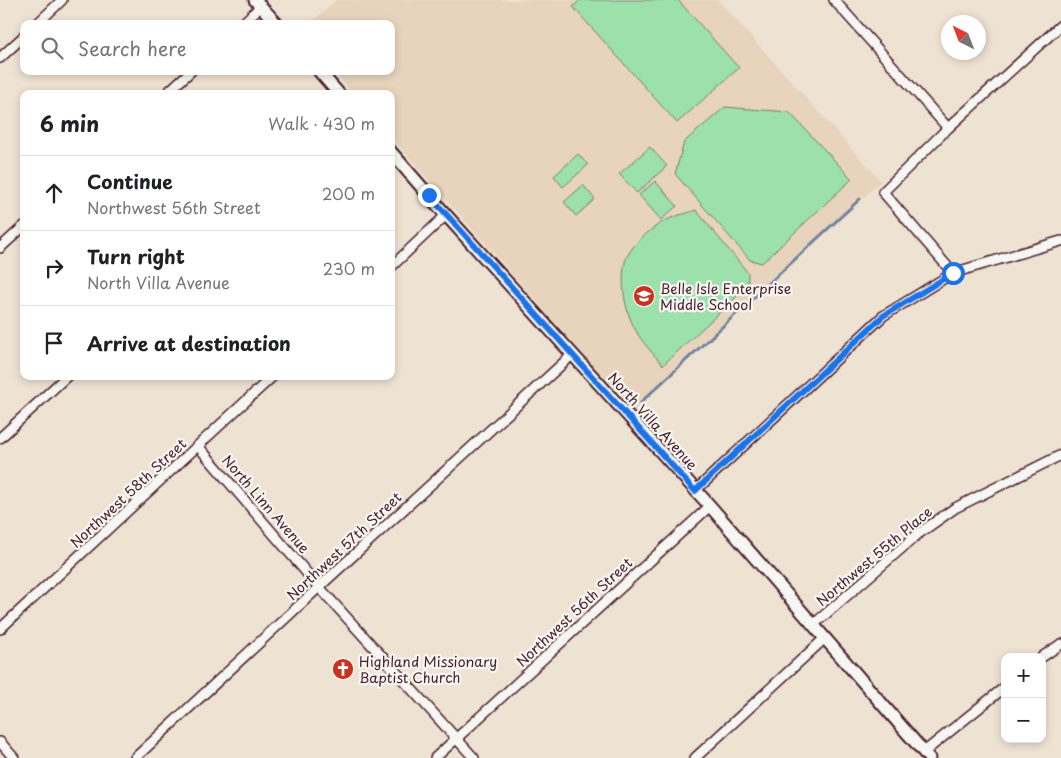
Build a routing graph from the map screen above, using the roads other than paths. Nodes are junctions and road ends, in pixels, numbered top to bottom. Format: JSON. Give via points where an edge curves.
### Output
{"nodes":[{"id":1,"x":62,"y":0,"type":"edge"},
{"id":2,"x":834,"y":0,"type":"edge"},
{"id":3,"x":258,"y":3,"type":"edge"},
{"id":4,"x":41,"y":20,"type":"edge"},
{"id":5,"x":245,"y":20,"type":"edge"},
{"id":6,"x":273,"y":20,"type":"edge"},
{"id":7,"x":1061,"y":25,"type":"edge"},
{"id":8,"x":20,"y":40,"type":"edge"},
{"id":9,"x":0,"y":58,"type":"edge"},
{"id":10,"x":187,"y":75,"type":"edge"},
{"id":11,"x":323,"y":75,"type":"edge"},
{"id":12,"x":170,"y":90,"type":"edge"},
{"id":13,"x":336,"y":90,"type":"edge"},
{"id":14,"x":948,"y":128,"type":"junction"},
{"id":15,"x":395,"y":157,"type":"edge"},
{"id":16,"x":446,"y":215,"type":"junction"},
{"id":17,"x":20,"y":230,"type":"edge"},
{"id":18,"x":1061,"y":241,"type":"edge"},
{"id":19,"x":0,"y":248,"type":"edge"},
{"id":20,"x":395,"y":262,"type":"edge"},
{"id":21,"x":953,"y":273,"type":"junction"},
{"id":22,"x":573,"y":354,"type":"junction"},
{"id":23,"x":63,"y":380,"type":"edge"},
{"id":24,"x":269,"y":380,"type":"edge"},
{"id":25,"x":0,"y":438,"type":"edge"},
{"id":26,"x":198,"y":446,"type":"junction"},
{"id":27,"x":1061,"y":455,"type":"edge"},
{"id":28,"x":695,"y":491,"type":"junction"},
{"id":29,"x":710,"y":506,"type":"junction"},
{"id":30,"x":319,"y":587,"type":"junction"},
{"id":31,"x":813,"y":625,"type":"junction"},
{"id":32,"x":0,"y":629,"type":"edge"},
{"id":33,"x":825,"y":638,"type":"junction"},
{"id":34,"x":1061,"y":644,"type":"edge"},
{"id":35,"x":1046,"y":654,"type":"edge"},
{"id":36,"x":1001,"y":690,"type":"edge"},
{"id":37,"x":456,"y":738,"type":"junction"},
{"id":38,"x":0,"y":742,"type":"edge"},
{"id":39,"x":926,"y":755,"type":"edge"},
{"id":40,"x":14,"y":758,"type":"edge"},
{"id":41,"x":135,"y":758,"type":"edge"},
{"id":42,"x":435,"y":758,"type":"edge"},
{"id":43,"x":474,"y":758,"type":"edge"},
{"id":44,"x":695,"y":758,"type":"edge"}],
"edges":[{"from":1,"to":4,"type":"street"},
{"from":2,"to":14,"type":"street"},
{"from":3,"to":5,"type":"street"},
{"from":3,"to":6,"type":"street"},
{"from":7,"to":14,"type":"street"},
{"from":8,"to":9,"type":"street"},
{"from":10,"to":12,"type":"street"},
{"from":11,"to":13,"type":"street"},
{"from":14,"to":21,"type":"street","via":[[883,192]]},
{"from":15,"to":16,"type":"street","name":"North Villa Avenue"},
{"from":16,"to":20,"type":"street"},
{"from":16,"to":22,"type":"street","name":"North Villa Avenue"},
{"from":17,"to":19,"type":"street"},
{"from":18,"to":21,"type":"street"},
{"from":21,"to":28,"type":"street","via":[[883,316]]},
{"from":22,"to":28,"type":"street","name":"North Villa Avenue"},
{"from":22,"to":30,"type":"street","name":"Northwest 57th Street"},
{"from":23,"to":25,"type":"street"},
{"from":24,"to":26,"type":"street","name":"Northwest 58th Street"},
{"from":26,"to":30,"type":"street","name":"North Linn Avenue"},
{"from":26,"to":32,"type":"street","name":"Northwest 58th Street"},
{"from":27,"to":31,"type":"street","name":"Northwest 55th Place","via":[[955,508],[918,534]]},
{"from":28,"to":29,"type":"street","name":"North Villa Avenue"},
{"from":29,"to":31,"type":"street","name":"North Villa Avenue"},
{"from":29,"to":37,"type":"street","name":"Northwest 56th Street"},
{"from":30,"to":37,"type":"street","name":"North Linn Avenue"},
{"from":30,"to":41,"type":"street","name":"Northwest 57th Street"},
{"from":31,"to":33,"type":"street","name":"North Villa Avenue"},
{"from":33,"to":39,"type":"street","name":"North Villa Avenue"},
{"from":33,"to":44,"type":"street"},
{"from":34,"to":35,"type":"street"},
{"from":36,"to":39,"type":"street"},
{"from":37,"to":42,"type":"street","name":"Northwest 56th Street"},
{"from":37,"to":43,"type":"street","name":"North Linn Avenue"},
{"from":38,"to":40,"type":"street"}]}
